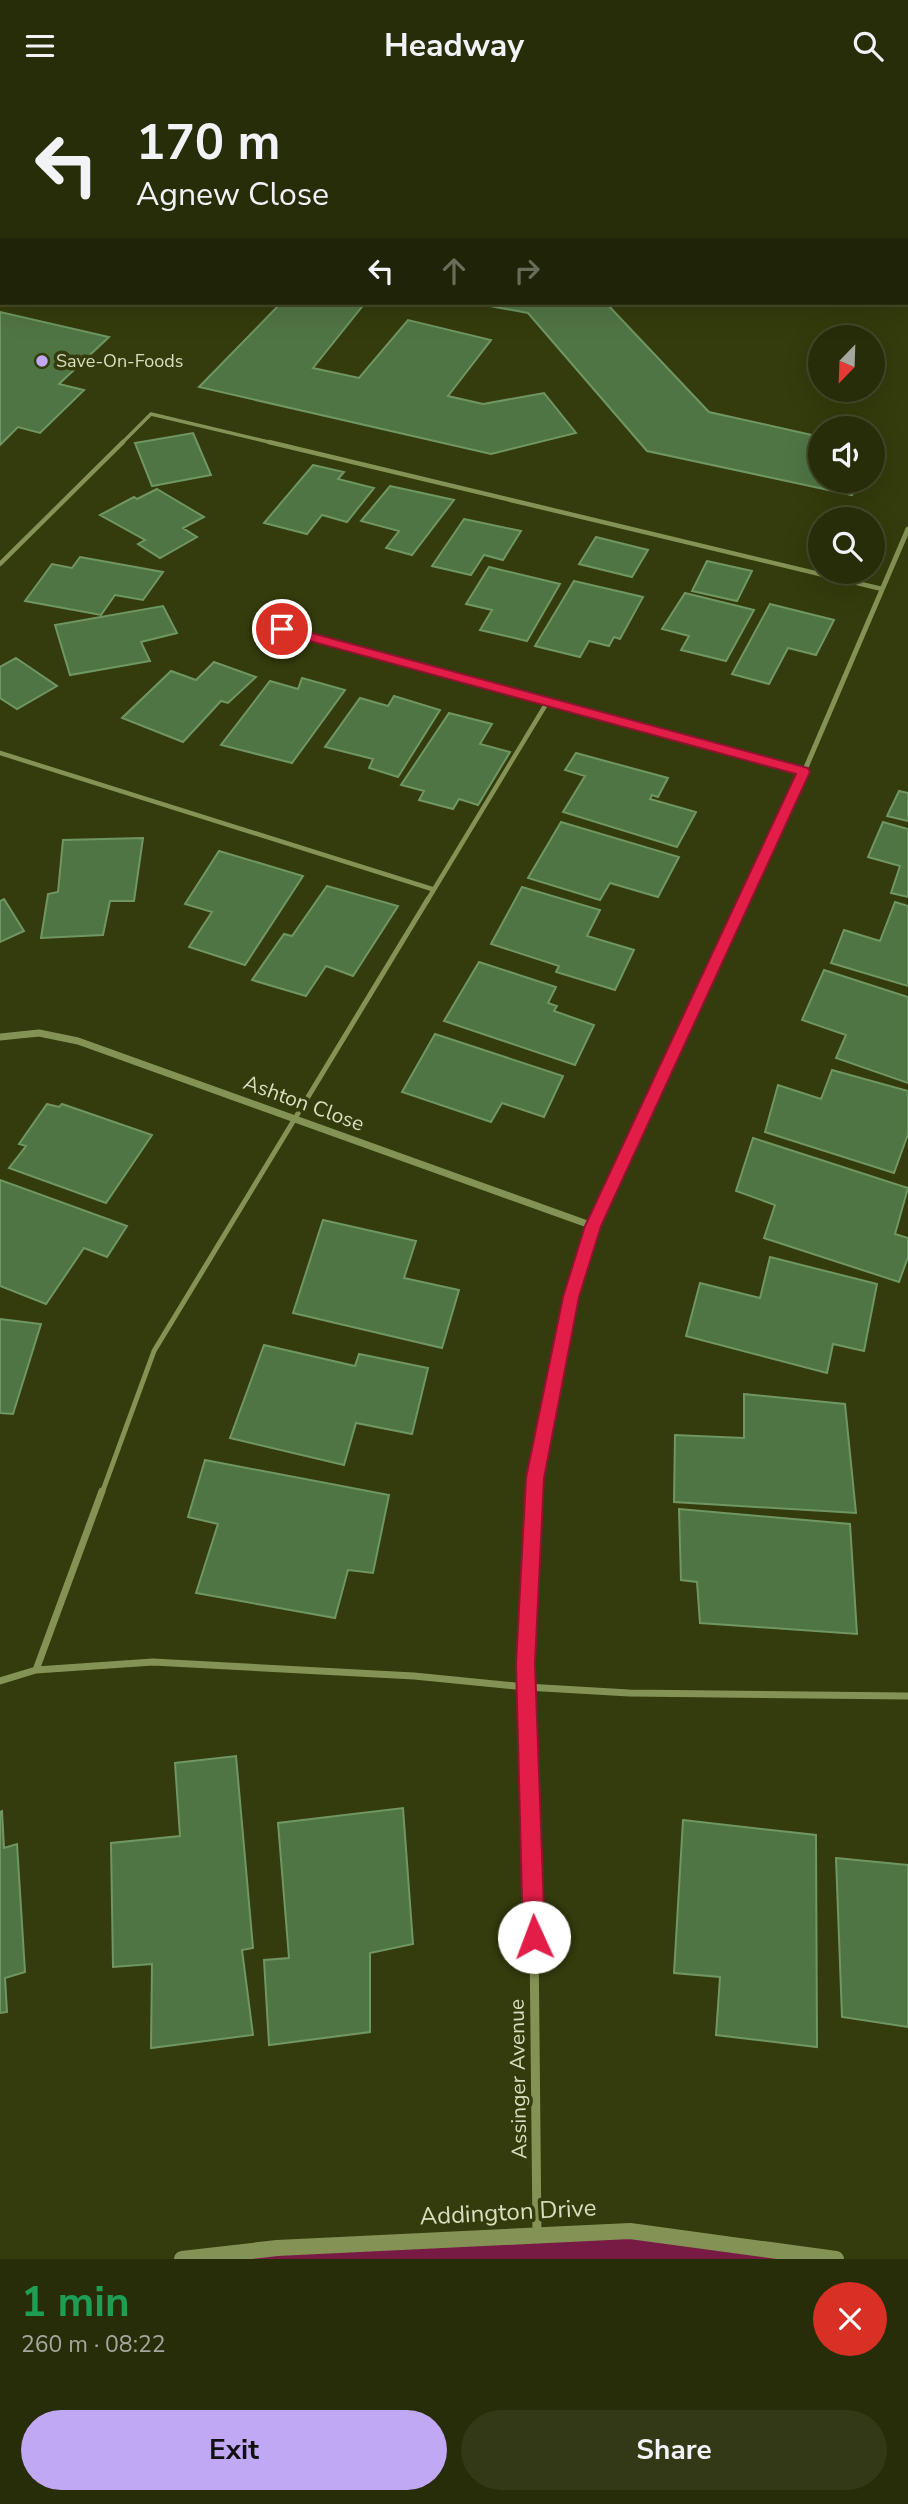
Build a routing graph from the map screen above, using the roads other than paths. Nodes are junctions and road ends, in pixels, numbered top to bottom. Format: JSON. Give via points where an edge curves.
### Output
{"nodes":[{"id":1,"x":908,"y":529,"type":"edge"},
{"id":2,"x":0,"y":564,"type":"edge"},
{"id":3,"x":882,"y":589,"type":"junction"},
{"id":4,"x":255,"y":622,"type":"dead end"},
{"id":5,"x":548,"y":701,"type":"junction"},
{"id":6,"x":0,"y":753,"type":"edge"},
{"id":7,"x":804,"y":772,"type":"junction"},
{"id":8,"x":432,"y":889,"type":"junction"},
{"id":9,"x":0,"y":1037,"type":"edge"},
{"id":10,"x":294,"y":1118,"type":"junction"},
{"id":11,"x":593,"y":1226,"type":"junction"},
{"id":12,"x":36,"y":1670,"type":"junction"},
{"id":13,"x":0,"y":1681,"type":"edge"},
{"id":14,"x":526,"y":1687,"type":"junction"},
{"id":15,"x":908,"y":1696,"type":"edge"},
{"id":16,"x":537,"y":2234,"type":"junction"},
{"id":17,"x":182,"y":2259,"type":"edge"},
{"id":18,"x":836,"y":2259,"type":"edge"}],
"edges":[{"from":1,"to":3,"type":"street","name":"Assinger Avenue"},
{"from":2,"to":3,"type":"lane","via":[[150,415]]},
{"from":3,"to":7,"type":"street","name":"Assinger Avenue"},
{"from":4,"to":5,"type":"street"},
{"from":5,"to":7,"type":"street"},
{"from":5,"to":8,"type":"lane"},
{"from":6,"to":8,"type":"lane"},
{"from":7,"to":11,"type":"street","name":"Assinger Avenue"},
{"from":8,"to":10,"type":"lane"},
{"from":9,"to":10,"type":"street","name":"Ashton Close","via":[[19,1031],[78,1041]]},
{"from":10,"to":11,"type":"street","name":"Ashton Close"},
{"from":10,"to":12,"type":"lane","via":[[153,1350]]},
{"from":11,"to":14,"type":"street","name":"Assinger Avenue","via":[[571,1297],[535,1478]]},
{"from":12,"to":13,"type":"lane"},
{"from":12,"to":14,"type":"lane","via":[[153,1662]]},
{"from":14,"to":15,"type":"lane","via":[[629,1693]]},
{"from":14,"to":16,"type":"street","name":"Assinger Avenue"},
{"from":16,"to":17,"type":"street","name":"Addington Drive","via":[[276,2248]]},
{"from":16,"to":18,"type":"street","name":"Addington Drive","via":[[630,2231]]}]}
